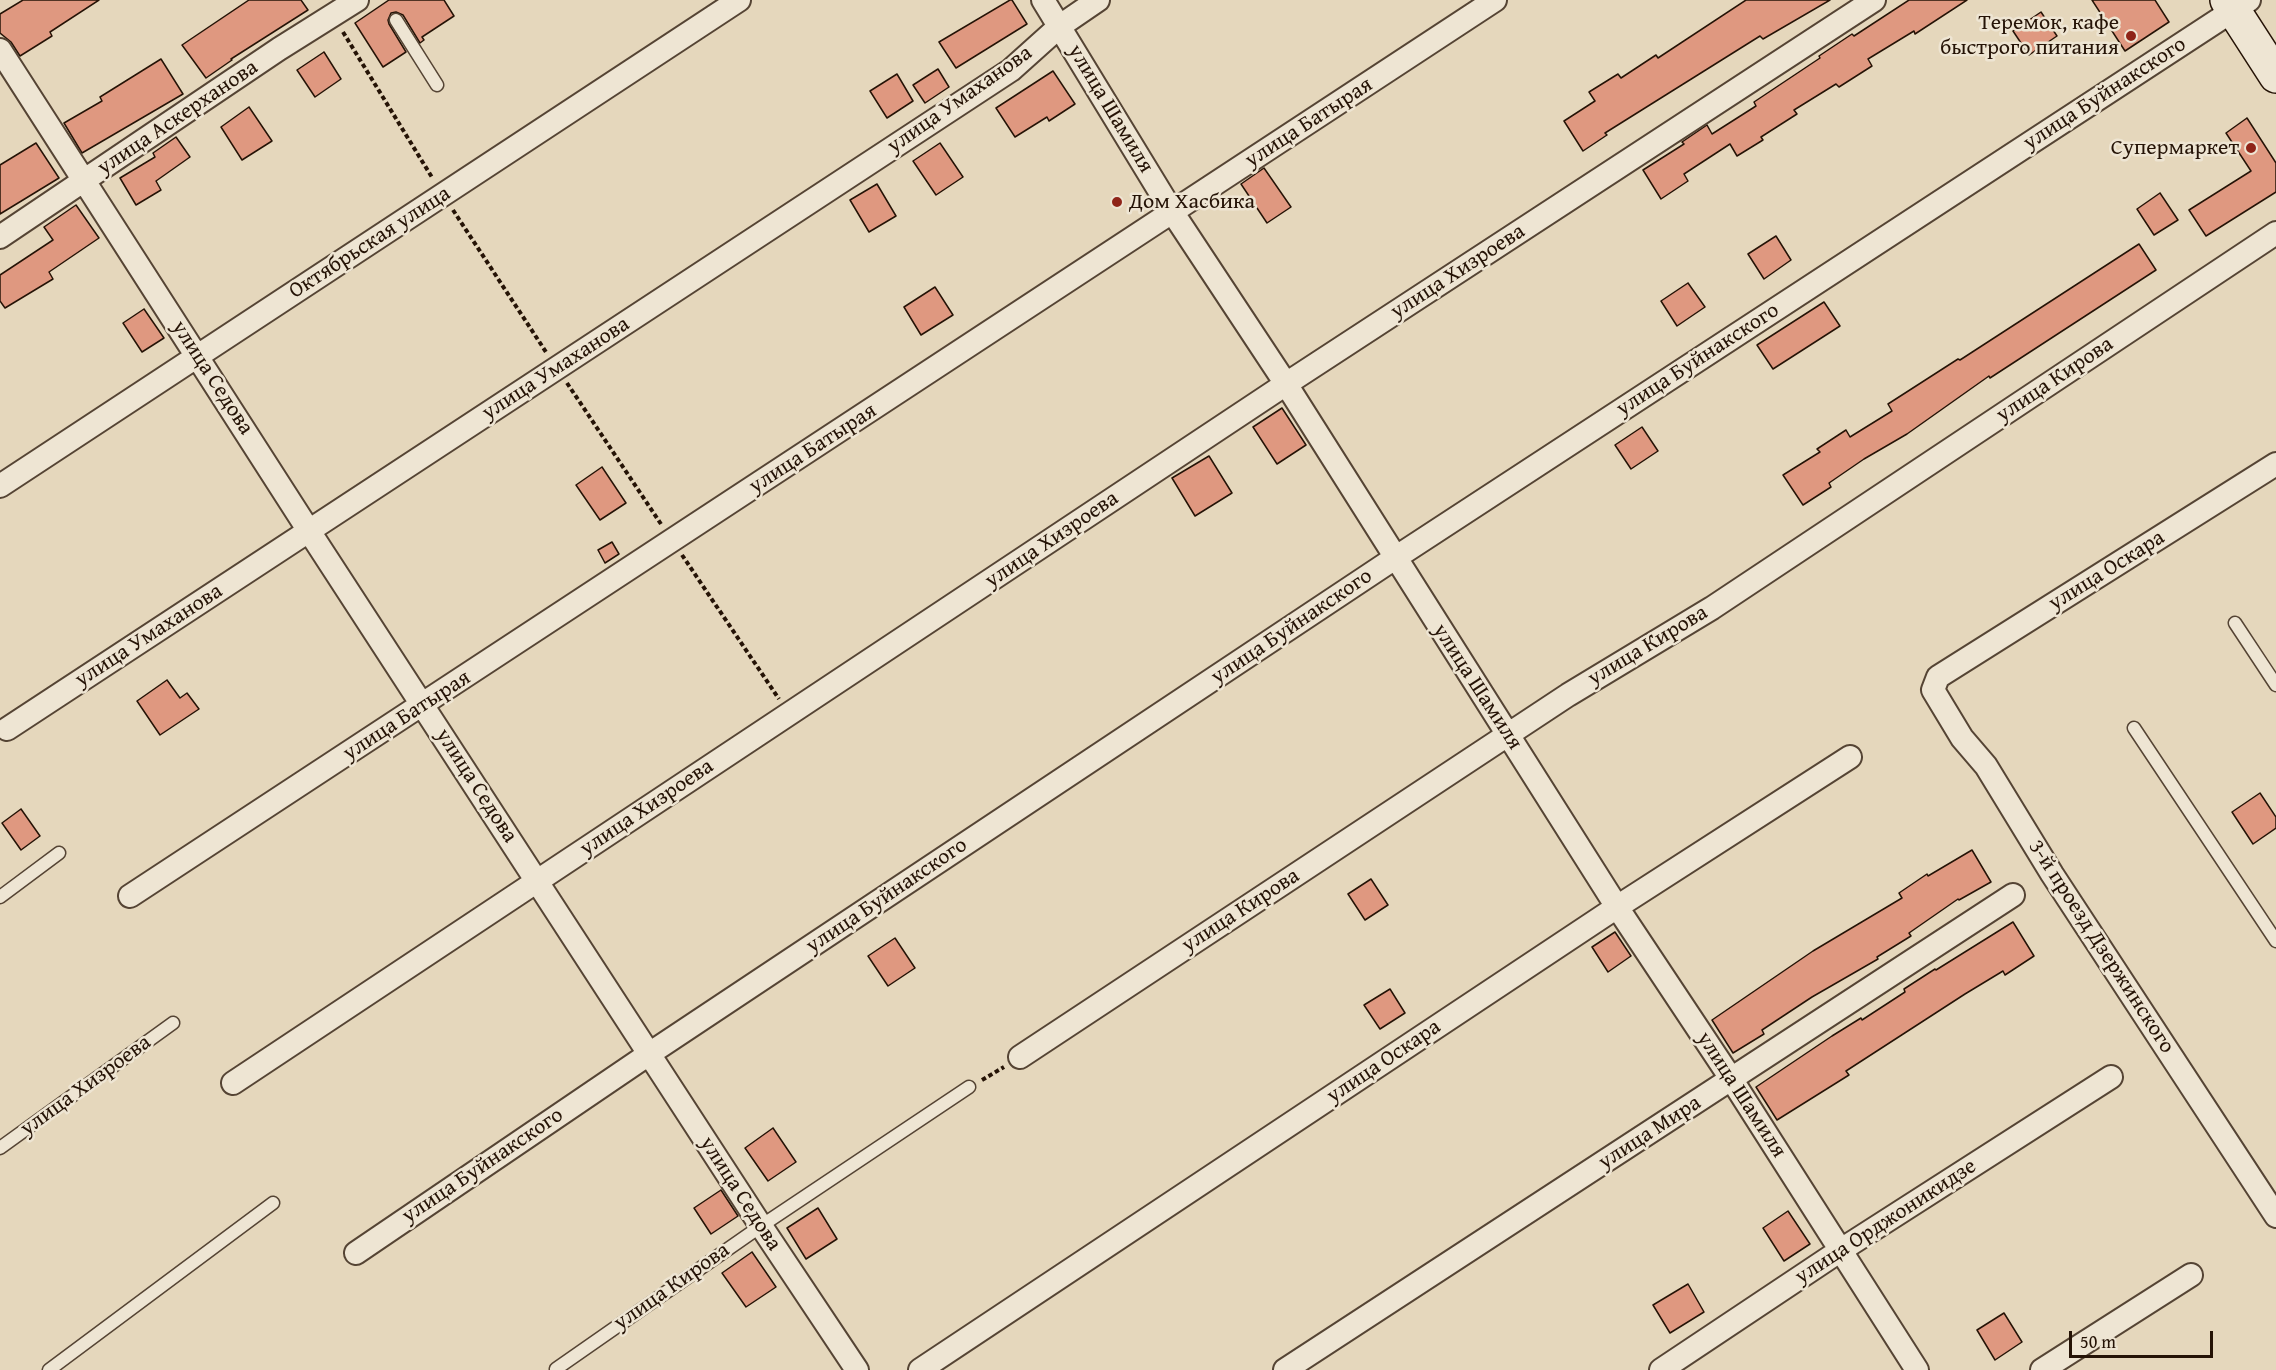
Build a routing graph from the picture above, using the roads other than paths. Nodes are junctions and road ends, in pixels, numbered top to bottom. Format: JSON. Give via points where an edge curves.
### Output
{"nodes":[{"id":1,"x":357,"y":0,"type":"edge"},
{"id":2,"x":740,"y":0,"type":"edge"},
{"id":3,"x":1043,"y":0,"type":"edge"},
{"id":4,"x":1098,"y":0,"type":"edge"},
{"id":5,"x":1495,"y":0,"type":"edge"},
{"id":6,"x":1874,"y":0,"type":"edge"},
{"id":7,"x":2236,"y":3,"type":"edge"},
{"id":8,"x":396,"y":20,"type":"dead end"},
{"id":9,"x":1060,"y":26,"type":"junction"},
{"id":10,"x":0,"y":50,"type":"edge"},
{"id":11,"x":2276,"y":76,"type":"edge"},
{"id":12,"x":437,"y":85,"type":"dead end"},
{"id":13,"x":84,"y":182,"type":"junction"},
{"id":14,"x":1173,"y":213,"type":"junction"},
{"id":15,"x":2276,"y":233,"type":"edge"},
{"id":16,"x":0,"y":237,"type":"edge"},
{"id":17,"x":197,"y":355,"type":"junction"},
{"id":18,"x":1286,"y":384,"type":"junction"},
{"id":19,"x":2276,"y":464,"type":"edge"},
{"id":20,"x":0,"y":486,"type":"edge"},
{"id":21,"x":309,"y":531,"type":"junction"},
{"id":22,"x":1395,"y":558,"type":"junction"},
{"id":23,"x":2235,"y":623,"type":"dead end"},
{"id":24,"x":1938,"y":677,"type":"joint"},
{"id":25,"x":2276,"y":685,"type":"edge"},
{"id":26,"x":423,"y":705,"type":"junction"},
{"id":27,"x":2134,"y":728,"type":"dead end"},
{"id":28,"x":6,"y":729,"type":"dead end"},
{"id":29,"x":1508,"y":734,"type":"junction"},
{"id":30,"x":1850,"y":757,"type":"dead end"},
{"id":31,"x":59,"y":853,"type":"dead end"},
{"id":32,"x":537,"y":881,"type":"junction"},
{"id":33,"x":2013,"y":895,"type":"dead end"},
{"id":34,"x":130,"y":896,"type":"dead end"},
{"id":35,"x":0,"y":897,"type":"edge"},
{"id":36,"x":1617,"y":907,"type":"junction"},
{"id":37,"x":2276,"y":940,"type":"edge"},
{"id":38,"x":173,"y":1023,"type":"dead end"},
{"id":39,"x":649,"y":1054,"type":"junction"},
{"id":40,"x":1020,"y":1057,"type":"road end"},
{"id":41,"x":2111,"y":1077,"type":"dead end"},
{"id":42,"x":1732,"y":1080,"type":"junction"},
{"id":43,"x":233,"y":1083,"type":"dead end"},
{"id":44,"x":969,"y":1087,"type":"road end"},
{"id":45,"x":0,"y":1148,"type":"edge"},
{"id":46,"x":273,"y":1203,"type":"dead end"},
{"id":47,"x":2276,"y":1216,"type":"edge"},
{"id":48,"x":760,"y":1226,"type":"junction"},
{"id":49,"x":1841,"y":1250,"type":"junction"},
{"id":50,"x":356,"y":1253,"type":"dead end"},
{"id":51,"x":2191,"y":1275,"type":"dead end"},
{"id":52,"x":556,"y":1369,"type":"edge"},
{"id":53,"x":49,"y":1370,"type":"edge"},
{"id":54,"x":857,"y":1370,"type":"edge"},
{"id":55,"x":920,"y":1370,"type":"edge"},
{"id":56,"x":1285,"y":1370,"type":"edge"},
{"id":57,"x":1661,"y":1370,"type":"edge"},
{"id":58,"x":1917,"y":1370,"type":"edge"},
{"id":59,"x":2042,"y":1370,"type":"edge"}],
"edges":[{"from":1,"to":13,"type":"street","name":"улица Аскерханова"},
{"from":2,"to":17,"type":"street","name":"Октябрьская улица"},
{"from":3,"to":9,"type":"street","name":"улица Шамиля"},
{"from":4,"to":9,"type":"street","name":"улица Умаханова"},
{"from":5,"to":14,"type":"street","name":"улица Батырая"},
{"from":6,"to":18,"type":"street","name":"улица Хизроева"},
{"from":7,"to":11,"type":"main road"},
{"from":7,"to":22,"type":"street","name":"улица Буйнакского"},
{"from":8,"to":12,"type":"lane"},
{"from":9,"to":14,"type":"street","name":"улица Шамиля"},
{"from":9,"to":21,"type":"street","name":"улица Умаханова","via":[[1011,70]]},
{"from":10,"to":13,"type":"street","name":"улица Седова"},
{"from":13,"to":16,"type":"street","name":"улица Аскерханова"},
{"from":13,"to":17,"type":"street","name":"улица Седова"},
{"from":14,"to":18,"type":"street","name":"улица Шамиля"},
{"from":14,"to":26,"type":"street","name":"улица Батырая"},
{"from":15,"to":29,"type":"street","name":"улица Кирова","via":[[1712,608]]},
{"from":17,"to":20,"type":"street","name":"Октябрьская улица"},
{"from":17,"to":21,"type":"street","name":"улица Седова"},
{"from":18,"to":22,"type":"street","name":"улица Шамиля"},
{"from":18,"to":32,"type":"street","name":"улица Хизроева"},
{"from":19,"to":24,"type":"street","name":"улица Оскара"},
{"from":21,"to":26,"type":"street","name":"улица Седова"},
{"from":21,"to":28,"type":"street","name":"улица Умаханова"},
{"from":22,"to":29,"type":"street","name":"улица Шамиля"},
{"from":22,"to":39,"type":"street","name":"улица Буйнакского"},
{"from":23,"to":25,"type":"lane"},
{"from":24,"to":47,"type":"street","name":"3-й проезд Дзержинского","via":[[1933,685],[1935,694],[1962,738],[1986,766],[2052,874]]},
{"from":26,"to":32,"type":"street","name":"улица Седова"},
{"from":26,"to":34,"type":"street","name":"улица Батырая"},
{"from":27,"to":37,"type":"lane"},
{"from":29,"to":36,"type":"street","name":"улица Шамиля"},
{"from":29,"to":40,"type":"street","name":"улица Кирова"},
{"from":30,"to":36,"type":"street","name":"улица Оскара"},
{"from":31,"to":35,"type":"lane"},
{"from":32,"to":39,"type":"street","name":"улица Седова"},
{"from":32,"to":43,"type":"street","name":"улица Хизроева"},
{"from":33,"to":42,"type":"street","name":"улица Мира"},
{"from":36,"to":42,"type":"street","name":"улица Шамиля"},
{"from":36,"to":55,"type":"street","name":"улица Оскара"},
{"from":38,"to":45,"type":"lane","name":"улица Хизроева"},
{"from":39,"to":48,"type":"street","name":"улица Седова"},
{"from":39,"to":50,"type":"street","name":"улица Буйнакского"},
{"from":41,"to":49,"type":"street","name":"улица Орджоникидзе"},
{"from":42,"to":49,"type":"street","name":"улица Шамиля"},
{"from":42,"to":56,"type":"street","name":"улица Мира"},
{"from":44,"to":48,"type":"lane","name":"улица Кирова"},
{"from":46,"to":53,"type":"lane"},
{"from":48,"to":52,"type":"lane","name":"улица Кирова"},
{"from":48,"to":54,"type":"street","name":"улица Седова"},
{"from":49,"to":57,"type":"street","name":"улица Орджоникидзе"},
{"from":49,"to":58,"type":"street","name":"улица Шамиля"},
{"from":51,"to":59,"type":"street"}]}
